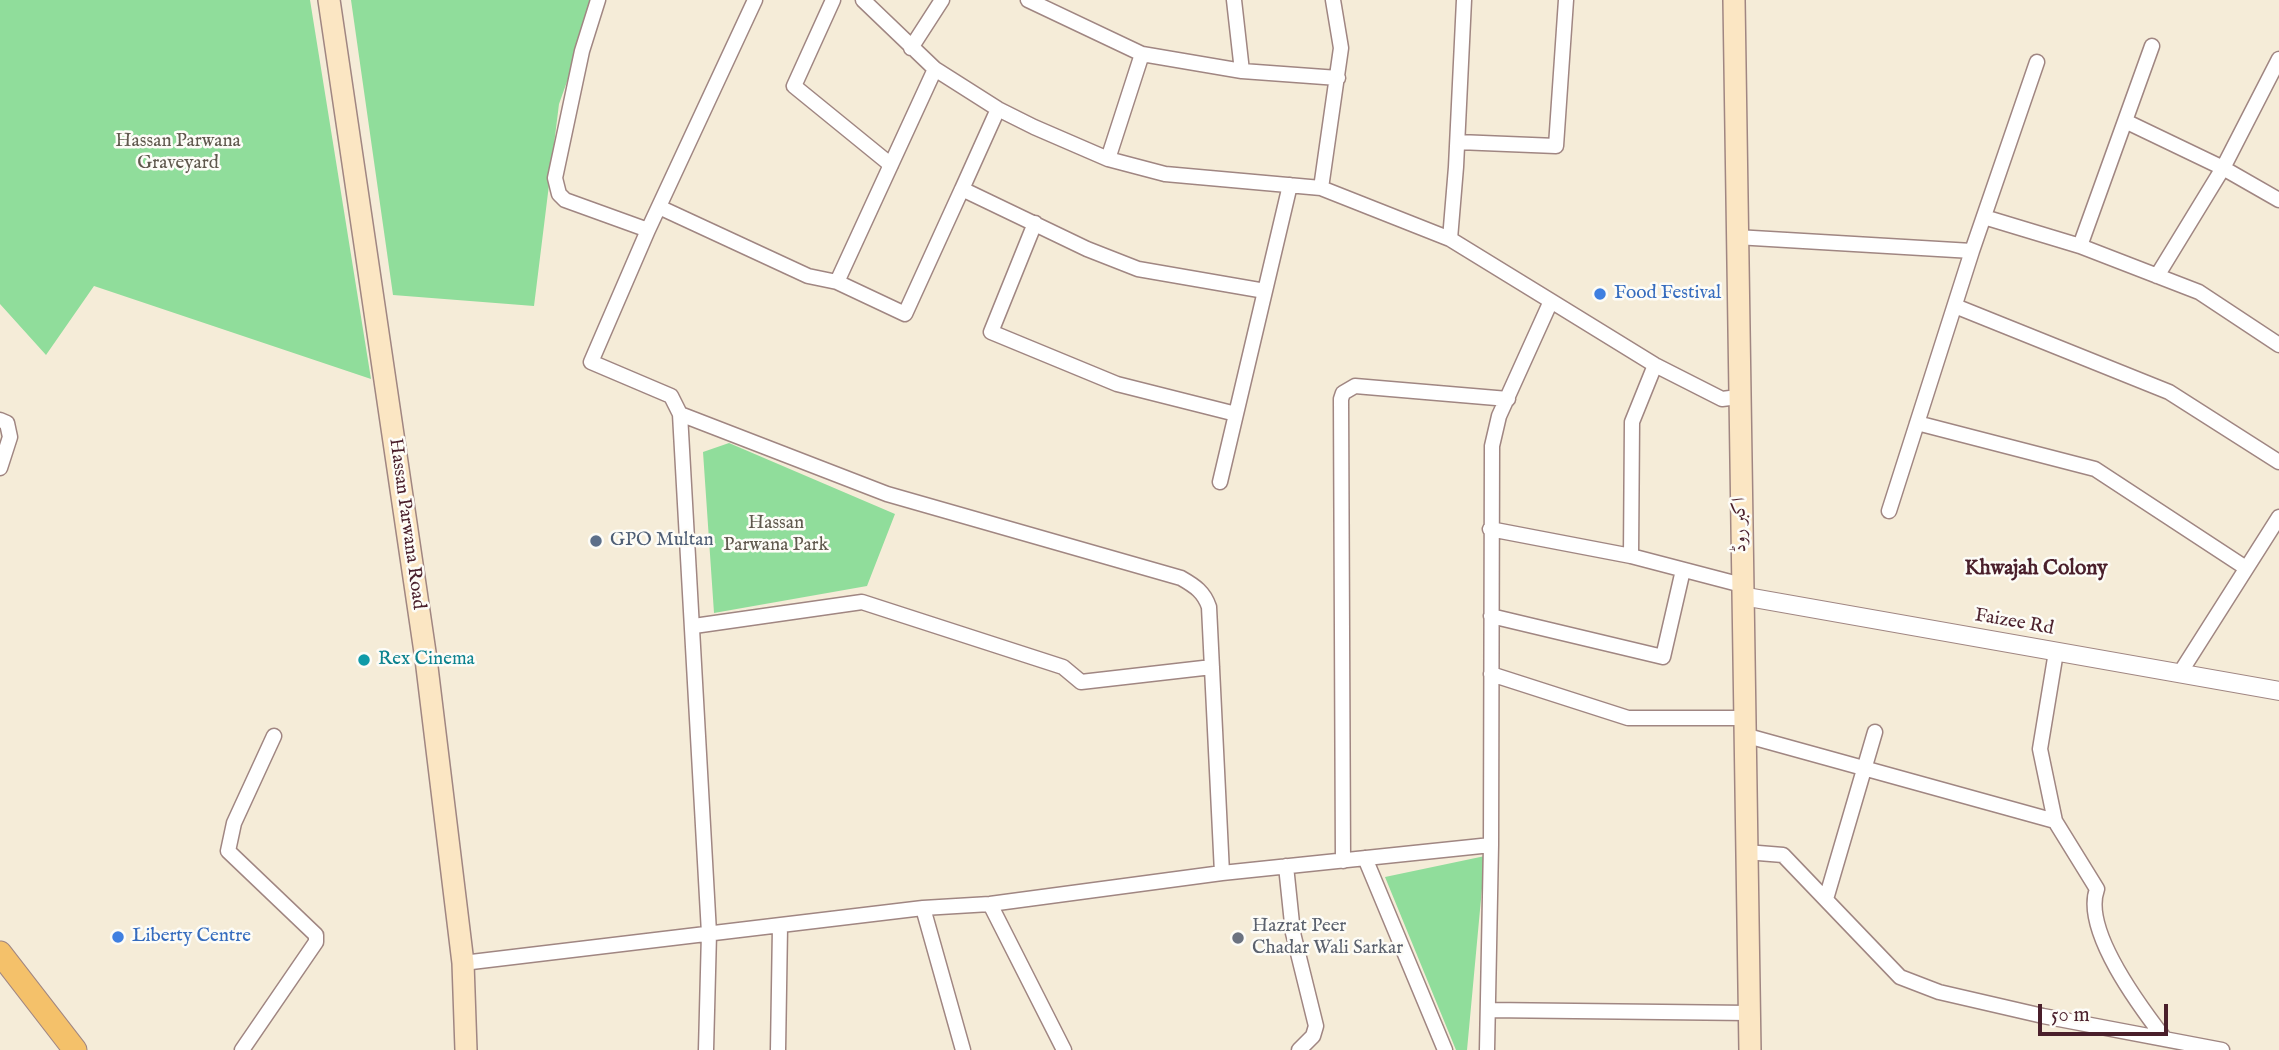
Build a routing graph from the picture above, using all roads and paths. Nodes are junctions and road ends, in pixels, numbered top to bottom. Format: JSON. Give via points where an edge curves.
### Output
{"nodes":[{"id":1,"x":329,"y":0,"type":"edge"},
{"id":2,"x":598,"y":0,"type":"edge"},
{"id":3,"x":755,"y":0,"type":"edge"},
{"id":4,"x":833,"y":0,"type":"edge"},
{"id":5,"x":863,"y":0,"type":"edge"},
{"id":6,"x":942,"y":0,"type":"edge"},
{"id":7,"x":1028,"y":0,"type":"edge"},
{"id":8,"x":1234,"y":0,"type":"edge"},
{"id":9,"x":1333,"y":0,"type":"edge"},
{"id":10,"x":1464,"y":0,"type":"edge"},
{"id":11,"x":1566,"y":0,"type":"edge"},
{"id":12,"x":1734,"y":0,"type":"edge"},
{"id":13,"x":2152,"y":46,"type":"dead end"},
{"id":14,"x":911,"y":48,"type":"junction"},
{"id":15,"x":1142,"y":54,"type":"junction"},
{"id":16,"x":2279,"y":59,"type":"edge"},
{"id":17,"x":2037,"y":62,"type":"dead end"},
{"id":18,"x":935,"y":69,"type":"junction"},
{"id":19,"x":1242,"y":71,"type":"junction"},
{"id":20,"x":1338,"y":78,"type":"junction"},
{"id":21,"x":998,"y":109,"type":"junction"},
{"id":22,"x":2125,"y":121,"type":"junction"},
{"id":23,"x":1458,"y":142,"type":"junction"},
{"id":24,"x":1108,"y":159,"type":"junction"},
{"id":25,"x":891,"y":165,"type":"junction"},
{"id":26,"x":2223,"y":168,"type":"junction"},
{"id":27,"x":1290,"y":185,"type":"junction"},
{"id":28,"x":1321,"y":188,"type":"junction"},
{"id":29,"x":962,"y":189,"type":"junction"},
{"id":30,"x":2279,"y":200,"type":"edge"},
{"id":31,"x":659,"y":207,"type":"junction"},
{"id":32,"x":1984,"y":217,"type":"junction"},
{"id":33,"x":1035,"y":223,"type":"junction"},
{"id":34,"x":649,"y":230,"type":"junction"},
{"id":35,"x":1736,"y":237,"type":"junction"},
{"id":36,"x":1450,"y":239,"type":"junction"},
{"id":37,"x":2080,"y":246,"type":"junction"},
{"id":38,"x":1972,"y":251,"type":"junction"},
{"id":39,"x":2157,"y":276,"type":"junction"},
{"id":40,"x":837,"y":282,"type":"junction"},
{"id":41,"x":1265,"y":292,"type":"junction"},
{"id":42,"x":1550,"y":301,"type":"junction"},
{"id":43,"x":1955,"y":306,"type":"junction"},
{"id":44,"x":2279,"y":345,"type":"edge"},
{"id":45,"x":1655,"y":365,"type":"junction"},
{"id":46,"x":1738,"y":397,"type":"junction"},
{"id":47,"x":1508,"y":399,"type":"junction"},
{"id":48,"x":680,"y":414,"type":"junction"},
{"id":49,"x":1236,"y":414,"type":"junction"},
{"id":50,"x":0,"y":420,"type":"edge"},
{"id":51,"x":1917,"y":423,"type":"junction"},
{"id":52,"x":2279,"y":462,"type":"edge"},
{"id":53,"x":0,"y":468,"type":"edge"},
{"id":54,"x":1220,"y":482,"type":"dead end"},
{"id":55,"x":1889,"y":511,"type":"dead end"},
{"id":56,"x":2279,"y":517,"type":"edge"},
{"id":57,"x":1490,"y":529,"type":"junction"},
{"id":58,"x":1631,"y":556,"type":"junction"},
{"id":59,"x":2246,"y":568,"type":"junction"},
{"id":60,"x":1683,"y":570,"type":"junction"},
{"id":61,"x":1742,"y":590,"type":"junction"},
{"id":62,"x":1491,"y":616,"type":"junction"},
{"id":63,"x":694,"y":626,"type":"junction"},
{"id":64,"x":2056,"y":652,"type":"junction"},
{"id":65,"x":1212,"y":667,"type":"junction"},
{"id":66,"x":2180,"y":673,"type":"junction"},
{"id":67,"x":1491,"y":674,"type":"junction"},
{"id":68,"x":2279,"y":691,"type":"edge"},
{"id":69,"x":1744,"y":727,"type":"junction"},
{"id":70,"x":1875,"y":732,"type":"dead end"},
{"id":71,"x":274,"y":736,"type":"dead end"},
{"id":72,"x":1864,"y":771,"type":"junction"},
{"id":73,"x":2055,"y":821,"type":"junction"},
{"id":74,"x":1491,"y":845,"type":"junction"},
{"id":75,"x":1746,"y":852,"type":"junction"},
{"id":76,"x":1365,"y":858,"type":"junction"},
{"id":77,"x":1343,"y":861,"type":"junction"},
{"id":78,"x":1286,"y":866,"type":"junction"},
{"id":79,"x":1222,"y":873,"type":"junction"},
{"id":80,"x":1826,"y":900,"type":"junction"},
{"id":81,"x":990,"y":904,"type":"junction"},
{"id":82,"x":923,"y":908,"type":"junction"},
{"id":83,"x":780,"y":927,"type":"junction"},
{"id":84,"x":709,"y":933,"type":"junction"},
{"id":85,"x":0,"y":953,"type":"edge"},
{"id":86,"x":463,"y":963,"type":"junction"},
{"id":87,"x":0,"y":978,"type":"edge"},
{"id":88,"x":1488,"y":1010,"type":"junction"},
{"id":89,"x":1749,"y":1013,"type":"junction"},
{"id":90,"x":2165,"y":1039,"type":"junction"},
{"id":91,"x":55,"y":1050,"type":"edge"},
{"id":92,"x":75,"y":1050,"type":"edge"},
{"id":93,"x":242,"y":1050,"type":"edge"},
{"id":94,"x":466,"y":1050,"type":"edge"},
{"id":95,"x":706,"y":1050,"type":"edge"},
{"id":96,"x":778,"y":1050,"type":"edge"},
{"id":97,"x":963,"y":1050,"type":"edge"},
{"id":98,"x":1064,"y":1050,"type":"edge"},
{"id":99,"x":1300,"y":1050,"type":"edge"},
{"id":100,"x":1445,"y":1050,"type":"edge"},
{"id":101,"x":1487,"y":1050,"type":"edge"},
{"id":102,"x":1750,"y":1050,"type":"edge"},
{"id":103,"x":2222,"y":1050,"type":"edge"}],
"edges":[{"from":1,"to":86,"type":"main road","name":"Hassan Parwana Road","via":[[424,645]]},
{"from":2,"to":34,"type":"street","via":[[582,51],[555,178],[565,200]]},
{"from":3,"to":31,"type":"street"},
{"from":4,"to":25,"type":"street","via":[[794,86]]},
{"from":5,"to":14,"type":"street"},
{"from":6,"to":14,"type":"street"},
{"from":7,"to":15,"type":"street"},
{"from":8,"to":19,"type":"street"},
{"from":9,"to":20,"type":"street","via":[[1341,48]]},
{"from":10,"to":23,"type":"street"},
{"from":11,"to":23,"type":"street","via":[[1556,146]]},
{"from":12,"to":35,"type":"main road","name":"اکبر روڈ"},
{"from":13,"to":22,"type":"street"},
{"from":14,"to":18,"type":"street"},
{"from":15,"to":19,"type":"street"},
{"from":15,"to":24,"type":"street"},
{"from":16,"to":26,"type":"street"},
{"from":17,"to":32,"type":"street"},
{"from":18,"to":21,"type":"street"},
{"from":18,"to":25,"type":"street"},
{"from":19,"to":20,"type":"street"},
{"from":20,"to":28,"type":"street"},
{"from":21,"to":24,"type":"street"},
{"from":21,"to":29,"type":"street"},
{"from":22,"to":26,"type":"street"},
{"from":22,"to":37,"type":"street"},
{"from":23,"to":36,"type":"street"},
{"from":24,"to":27,"type":"street","via":[[1165,174]]},
{"from":25,"to":40,"type":"street"},
{"from":26,"to":30,"type":"street"},
{"from":26,"to":39,"type":"street"},
{"from":27,"to":28,"type":"street"},
{"from":27,"to":41,"type":"street"},
{"from":28,"to":36,"type":"street"},
{"from":29,"to":33,"type":"street"},
{"from":29,"to":40,"type":"street","via":[[905,314]]},
{"from":31,"to":34,"type":"street"},
{"from":31,"to":40,"type":"street","via":[[808,276]]},
{"from":32,"to":37,"type":"street"},
{"from":32,"to":38,"type":"street"},
{"from":33,"to":41,"type":"street","via":[[1138,269]]},
{"from":33,"to":49,"type":"street","via":[[991,332],[1117,384]]},
{"from":34,"to":48,"type":"street","via":[[591,362],[671,396]]},
{"from":35,"to":38,"type":"street"},
{"from":35,"to":46,"type":"main road","name":"اکبر روڈ"},
{"from":36,"to":42,"type":"street"},
{"from":37,"to":39,"type":"street"},
{"from":38,"to":43,"type":"street"},
{"from":39,"to":44,"type":"street","via":[[2199,292]]},
{"from":41,"to":49,"type":"street"},
{"from":42,"to":45,"type":"street"},
{"from":42,"to":47,"type":"street"},
{"from":43,"to":51,"type":"street"},
{"from":43,"to":52,"type":"street","via":[[2169,392]]},
{"from":45,"to":46,"type":"street","via":[[1722,399]]},
{"from":45,"to":58,"type":"street","via":[[1632,422]]},
{"from":46,"to":61,"type":"main road","name":"اکبر روڈ"},
{"from":47,"to":57,"type":"street","via":[[1492,446]]},
{"from":47,"to":77,"type":"street","via":[[1355,387],[1341,398]]},
{"from":48,"to":63,"type":"street"},
{"from":48,"to":65,"type":"street","via":[[887,494],[1181,578],[1206,599]]},
{"from":49,"to":54,"type":"street"},
{"from":50,"to":53,"type":"street","via":[[7,424],[10,437]]},
{"from":51,"to":55,"type":"street"},
{"from":51,"to":59,"type":"street","via":[[2095,469]]},
{"from":56,"to":59,"type":"street"},
{"from":57,"to":58,"type":"street"},
{"from":57,"to":62,"type":"street"},
{"from":58,"to":60,"type":"street"},
{"from":59,"to":66,"type":"street"},
{"from":60,"to":61,"type":"street"},
{"from":60,"to":62,"type":"street","via":[[1663,657]]},
{"from":61,"to":64,"type":"street","name":"Faizee Rd"},
{"from":61,"to":69,"type":"main road","name":"اکبر روڈ"},
{"from":62,"to":67,"type":"street"},
{"from":63,"to":65,"type":"street","via":[[862,602],[1063,667],[1081,682]]},
{"from":63,"to":84,"type":"street"},
{"from":64,"to":66,"type":"street","name":"Faizee Rd"},
{"from":64,"to":73,"type":"street","via":[[2040,749]]},
{"from":65,"to":79,"type":"street"},
{"from":66,"to":68,"type":"street","name":"Faizee Rd"},
{"from":67,"to":69,"type":"street","via":[[1611,715]]},
{"from":67,"to":74,"type":"street"},
{"from":69,"to":72,"type":"street"},
{"from":69,"to":75,"type":"main road","name":"اکبر روڈ"},
{"from":70,"to":72,"type":"street"},
{"from":71,"to":93,"type":"street","via":[[234,823],[228,851],[316,935],[316,942]]},
{"from":72,"to":73,"type":"street"},
{"from":72,"to":80,"type":"street"},
{"from":73,"to":90,"type":"street","via":[[2096,889],[2092,901],[2110,957],[2131,995]]},
{"from":74,"to":76,"type":"street"},
{"from":74,"to":88,"type":"street"},
{"from":75,"to":80,"type":"street","via":[[1783,855]]},
{"from":75,"to":89,"type":"main road","name":"اکبر روڈ"},
{"from":76,"to":77,"type":"street"},
{"from":76,"to":100,"type":"street"},
{"from":77,"to":78,"type":"street"},
{"from":78,"to":79,"type":"street"},
{"from":78,"to":99,"type":"street","via":[[1293,933],[1316,1026]]},
{"from":79,"to":81,"type":"street"},
{"from":80,"to":90,"type":"street","via":[[1900,978],[2030,1013]]},
{"from":81,"to":82,"type":"street"},
{"from":81,"to":98,"type":"street"},
{"from":82,"to":83,"type":"street"},
{"from":82,"to":97,"type":"street"},
{"from":83,"to":84,"type":"street"},
{"from":83,"to":96,"type":"street"},
{"from":84,"to":86,"type":"street"},
{"from":84,"to":95,"type":"street"},
{"from":85,"to":92,"type":"main road"},
{"from":86,"to":94,"type":"main road","name":"Hassan Parwana Road"},
{"from":87,"to":91,"type":"main road"},
{"from":88,"to":89,"type":"street"},
{"from":88,"to":101,"type":"street"},
{"from":89,"to":102,"type":"main road","name":"اکبر روڈ"},
{"from":90,"to":103,"type":"street"}]}
